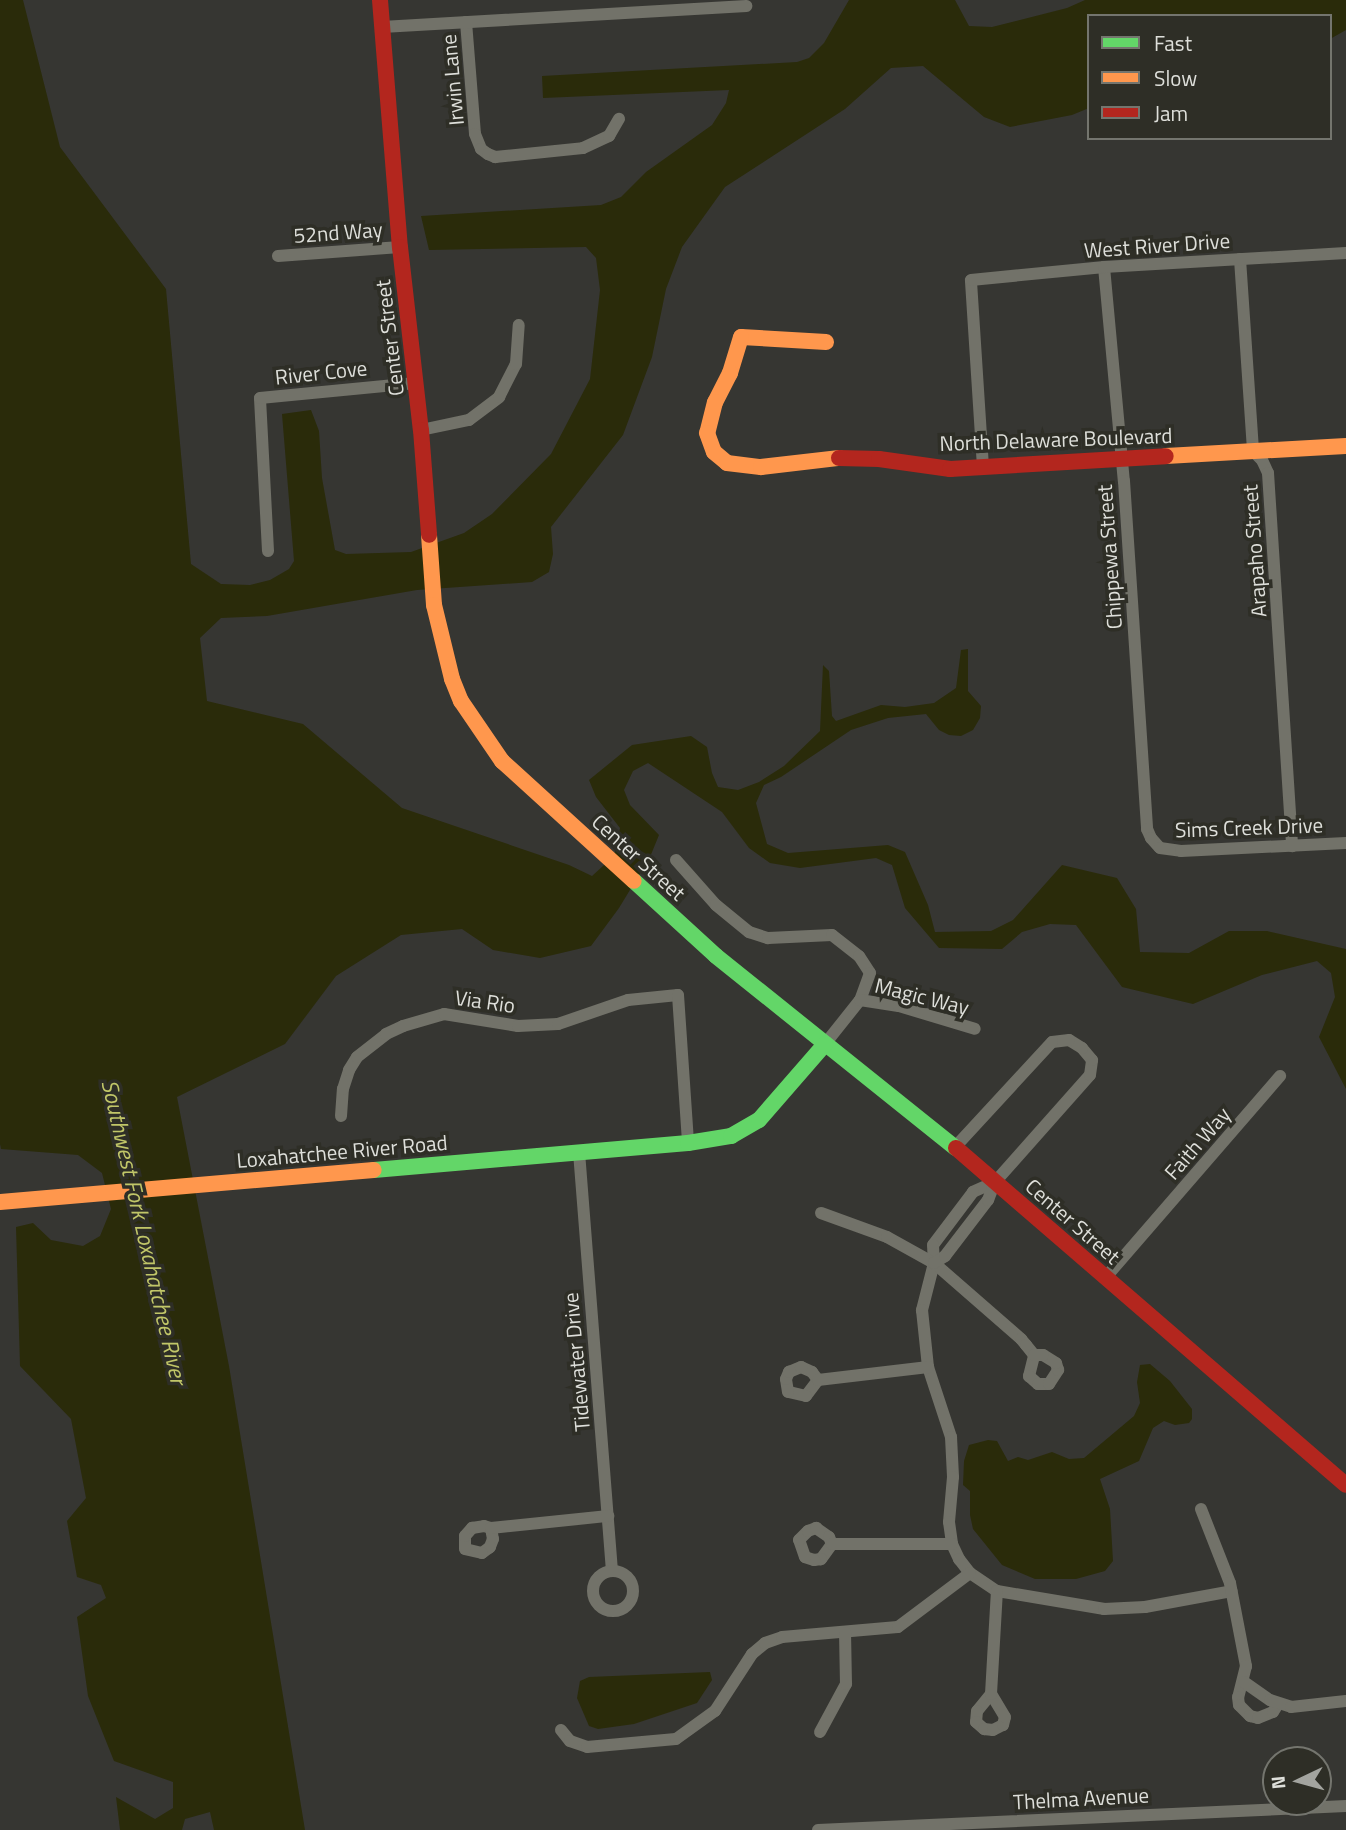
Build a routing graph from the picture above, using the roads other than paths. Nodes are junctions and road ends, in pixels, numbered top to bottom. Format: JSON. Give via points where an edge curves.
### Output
{"nodes":[{"id":1,"x":380,"y":0,"type":"edge"},
{"id":2,"x":746,"y":6,"type":"dead end"},
{"id":3,"x":466,"y":22,"type":"junction"},
{"id":4,"x":382,"y":27,"type":"junction"},
{"id":5,"x":619,"y":119,"type":"dead end"},
{"id":6,"x":400,"y":247,"type":"junction"},
{"id":7,"x":1346,"y":253,"type":"edge"},
{"id":8,"x":278,"y":256,"type":"dead end"},
{"id":9,"x":1240,"y":259,"type":"junction"},
{"id":10,"x":1104,"y":267,"type":"junction"},
{"id":11,"x":519,"y":325,"type":"dead end"},
{"id":12,"x":826,"y":342,"type":"dead end"},
{"id":13,"x":415,"y":383,"type":"junction"},
{"id":14,"x":421,"y":429,"type":"junction"},
{"id":15,"x":1346,"y":446,"type":"edge"},
{"id":16,"x":1253,"y":451,"type":"junction"},
{"id":17,"x":1119,"y":459,"type":"junction"},
{"id":18,"x":983,"y":467,"type":"junction"},
{"id":19,"x":268,"y":551,"type":"dead end"},
{"id":20,"x":1346,"y":843,"type":"edge"},
{"id":21,"x":1155,"y":844,"type":"joint"},
{"id":22,"x":1292,"y":846,"type":"junction"},
{"id":23,"x":676,"y":860,"type":"dead end"},
{"id":24,"x":860,"y":1000,"type":"junction"},
{"id":25,"x":975,"y":1029,"type":"dead end"},
{"id":26,"x":825,"y":1044,"type":"junction"},
{"id":27,"x":1280,"y":1076,"type":"dead end"},
{"id":28,"x":341,"y":1116,"type":"dead end"},
{"id":29,"x":688,"y":1143,"type":"junction"},
{"id":30,"x":955,"y":1147,"type":"junction"},
{"id":31,"x":579,"y":1152,"type":"junction"},
{"id":32,"x":995,"y":1182,"type":"junction"},
{"id":33,"x":0,"y":1202,"type":"edge"},
{"id":34,"x":821,"y":1213,"type":"dead end"},
{"id":35,"x":934,"y":1263,"type":"junction"},
{"id":36,"x":1106,"y":1278,"type":"junction"},
{"id":37,"x":1034,"y":1356,"type":"dead end"},
{"id":38,"x":928,"y":1367,"type":"junction"},
{"id":39,"x":818,"y":1380,"type":"dead end"},
{"id":40,"x":1346,"y":1485,"type":"edge"},
{"id":41,"x":1201,"y":1508,"type":"dead end"},
{"id":42,"x":608,"y":1516,"type":"junction"},
{"id":43,"x":491,"y":1528,"type":"dead end"},
{"id":44,"x":832,"y":1544,"type":"dead end"},
{"id":45,"x":952,"y":1544,"type":"junction"},
{"id":46,"x":612,"y":1570,"type":"dead end"},
{"id":47,"x":970,"y":1573,"type":"junction"},
{"id":48,"x":997,"y":1591,"type":"junction"},
{"id":49,"x":1232,"y":1591,"type":"junction"},
{"id":50,"x":845,"y":1633,"type":"junction"},
{"id":51,"x":1244,"y":1682,"type":"junction"},
{"id":52,"x":991,"y":1694,"type":"dead end"},
{"id":53,"x":1346,"y":1701,"type":"edge"},
{"id":54,"x":1278,"y":1704,"type":"junction"},
{"id":55,"x":561,"y":1730,"type":"dead end"},
{"id":56,"x":820,"y":1732,"type":"dead end"},
{"id":57,"x":1346,"y":1806,"type":"edge"},
{"id":58,"x":956,"y":1827,"type":"edge"},
{"id":59,"x":818,"y":1830,"type":"edge"}],
"edges":[{"from":1,"to":4,"type":"street","name":"Center Street"},
{"from":2,"to":3,"type":"street"},
{"from":3,"to":4,"type":"street"},
{"from":3,"to":5,"type":"street","name":"Irwin Lane","via":[[475,134],[488,154],[583,148],[609,136]]},
{"from":4,"to":6,"type":"street","name":"Center Street"},
{"from":6,"to":8,"type":"street","name":"52nd Way"},
{"from":6,"to":13,"type":"street","name":"Center Street"},
{"from":7,"to":9,"type":"street","name":"West River Drive"},
{"from":9,"to":10,"type":"street","name":"West River Drive"},
{"from":9,"to":16,"type":"street","name":"Arapaho Street"},
{"from":10,"to":17,"type":"street","name":"Chippewa Street"},
{"from":10,"to":18,"type":"street","name":"West River Drive","via":[[971,280]]},
{"from":11,"to":14,"type":"street","via":[[516,365],[492,404],[460,423]]},
{"from":12,"to":18,"type":"street","name":"North Delaware Boulevard","via":[[741,337],[706,433],[714,452],[727,463],[761,467],[836,458],[950,469]]},
{"from":13,"to":14,"type":"street","name":"Center Street"},
{"from":13,"to":19,"type":"street","name":"River Cove","via":[[260,398]]},
{"from":14,"to":26,"type":"street","name":"Center Street","via":[[433,593],[442,647],[461,701],[502,761],[716,956]]},
{"from":15,"to":16,"type":"street","name":"North Delaware Boulevard"},
{"from":16,"to":17,"type":"street","name":"North Delaware Boulevard"},
{"from":16,"to":22,"type":"street","name":"Arapaho Street","via":[[1268,473]]},
{"from":17,"to":18,"type":"street","name":"North Delaware Boulevard"},
{"from":17,"to":21,"type":"street","name":"Chippewa Street","via":[[1147,829]]},
{"from":20,"to":22,"type":"street","name":"Sims Creek Drive"},
{"from":21,"to":22,"type":"street","name":"Sims Creek Drive","via":[[1181,851]]},
{"from":23,"to":24,"type":"street","via":[[716,905],[749,932],[768,938],[832,935],[859,956],[870,973]]},
{"from":24,"to":25,"type":"street","name":"Magic Way","via":[[899,1006]]},
{"from":24,"to":26,"type":"street"},
{"from":26,"to":29,"type":"street","name":"Loxahatchee River Road","via":[[759,1121],[731,1136]]},
{"from":26,"to":30,"type":"street","name":"Center Street"},
{"from":27,"to":36,"type":"street","name":"Faith Way"},
{"from":28,"to":29,"type":"street","name":"Via Rio","via":[[343,1089],[357,1057],[403,1026],[444,1014],[518,1026],[558,1024],[628,1000],[678,995]]},
{"from":29,"to":31,"type":"street","name":"Loxahatchee River Road"},
{"from":30,"to":32,"type":"street","name":"Center Street"},
{"from":30,"to":32,"type":"street","via":[[1052,1042],[1069,1040],[1082,1048],[1091,1060],[1090,1075]]},
{"from":31,"to":33,"type":"street","name":"Loxahatchee River Road"},
{"from":31,"to":42,"type":"street","name":"Tidewater Drive"},
{"from":32,"to":35,"type":"street","via":[[988,1200],[945,1256]]},
{"from":32,"to":35,"type":"street","via":[[972,1192],[954,1213],[933,1245]]},
{"from":32,"to":36,"type":"street","name":"Center Street"},
{"from":34,"to":35,"type":"street","via":[[887,1237]]},
{"from":35,"to":37,"type":"street","via":[[1021,1339]]},
{"from":35,"to":38,"type":"street","via":[[922,1310]]},
{"from":36,"to":40,"type":"street","name":"Center Street"},
{"from":38,"to":39,"type":"street"},
{"from":38,"to":45,"type":"street","via":[[951,1437],[948,1522]]},
{"from":41,"to":49,"type":"street"},
{"from":42,"to":43,"type":"street"},
{"from":42,"to":46,"type":"street","name":"Tidewater Drive"},
{"from":44,"to":45,"type":"street"},
{"from":45,"to":47,"type":"street"},
{"from":47,"to":48,"type":"street"},
{"from":47,"to":50,"type":"street","via":[[906,1624],[890,1630]]},
{"from":48,"to":49,"type":"street","via":[[1104,1609]]},
{"from":48,"to":52,"type":"street"},
{"from":49,"to":51,"type":"street","via":[[1246,1666]]},
{"from":50,"to":55,"type":"street","via":[[782,1637],[765,1643],[752,1654],[715,1711],[676,1740],[587,1746],[570,1741]]},
{"from":50,"to":56,"type":"street","via":[[846,1684]]},
{"from":51,"to":54,"type":"street"},
{"from":51,"to":54,"type":"street","via":[[1239,1705],[1250,1716],[1266,1717]]},
{"from":53,"to":54,"type":"street","via":[[1300,1707]]},
{"from":57,"to":58,"type":"street","name":"Thelma Avenue"},
{"from":58,"to":59,"type":"street","name":"Thelma Avenue"}]}
